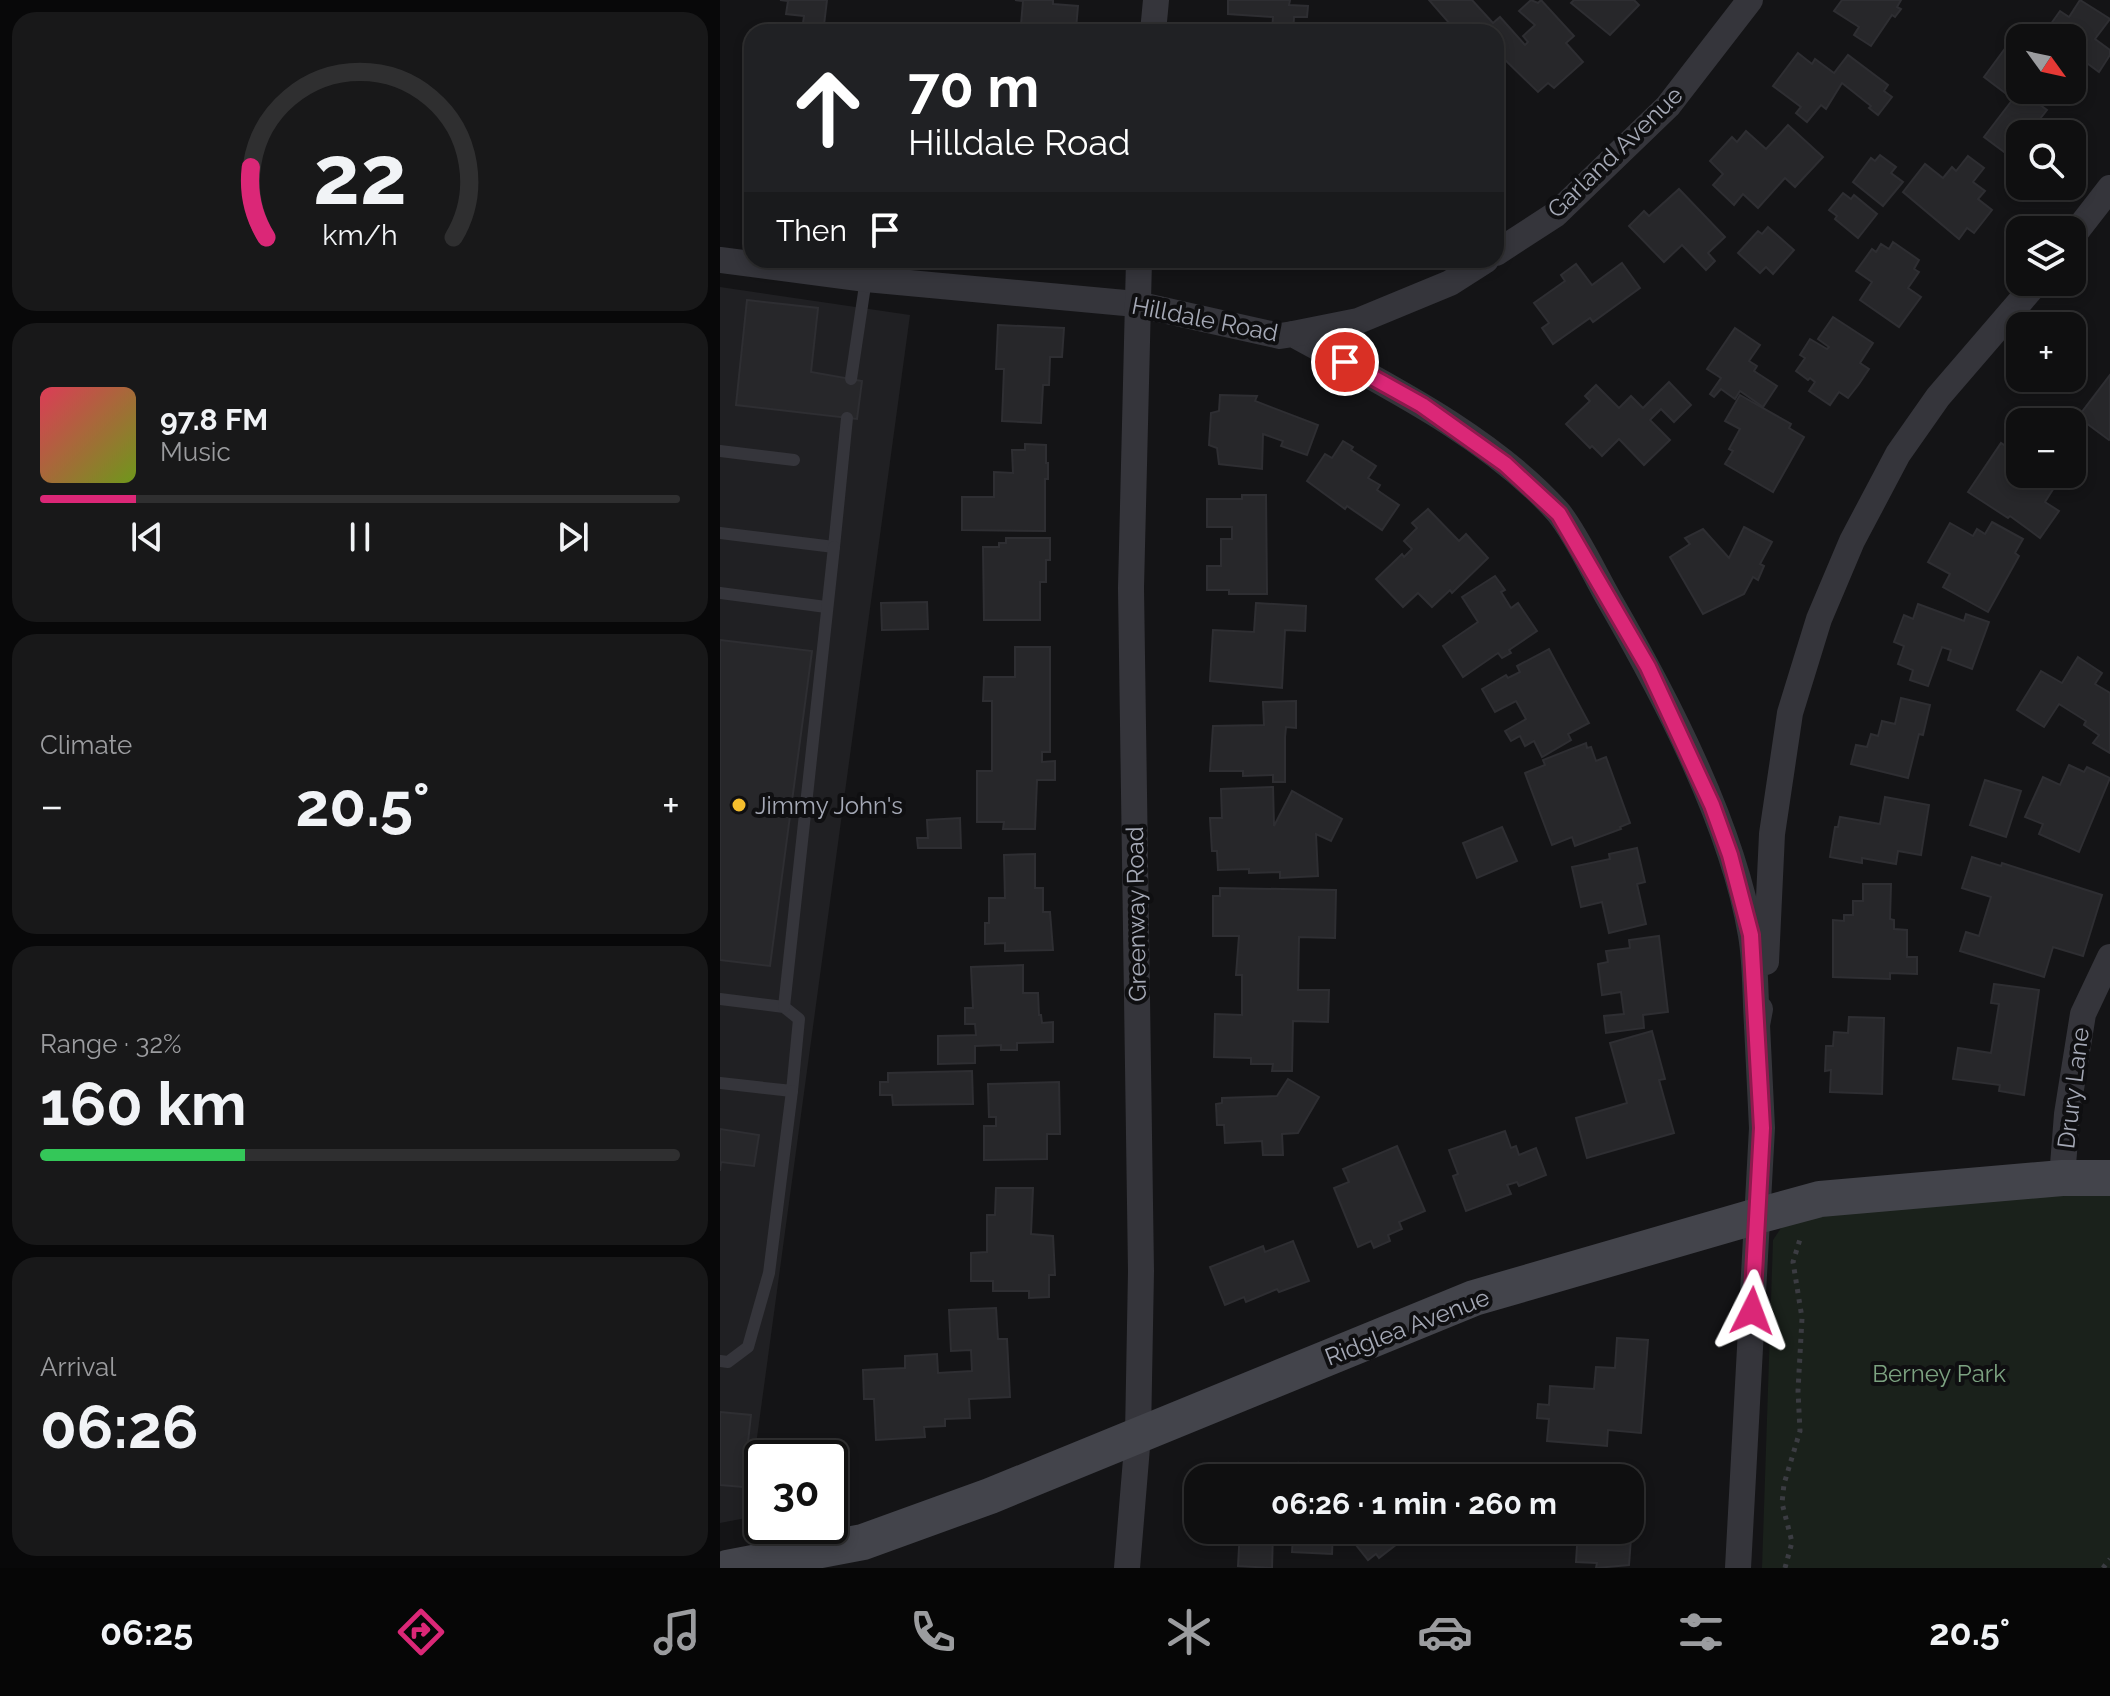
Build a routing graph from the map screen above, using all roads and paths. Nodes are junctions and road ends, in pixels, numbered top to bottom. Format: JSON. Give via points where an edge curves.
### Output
{"nodes":[{"id":1,"x":1156,"y":0,"type":"edge"},
{"id":2,"x":1750,"y":0,"type":"edge"},
{"id":3,"x":1154,"y":24,"type":"edge"},
{"id":4,"x":2110,"y":188,"type":"edge"},
{"id":5,"x":2086,"y":219,"type":"edge"},
{"id":6,"x":1504,"y":248,"type":"edge"},
{"id":7,"x":720,"y":260,"type":"edge"},
{"id":8,"x":744,"y":263,"type":"edge"},
{"id":9,"x":781,"y":268,"type":"edge"},
{"id":10,"x":1138,"y":268,"type":"edge"},
{"id":11,"x":1473,"y":268,"type":"edge"},
{"id":12,"x":866,"y":279,"type":"junction"},
{"id":13,"x":2025,"y":296,"type":"edge"},
{"id":14,"x":1136,"y":304,"type":"junction"},
{"id":15,"x":1293,"y":334,"type":"junction"},
{"id":16,"x":851,"y":379,"type":"dead end"},
{"id":17,"x":847,"y":418,"type":"dead end"},
{"id":18,"x":720,"y":451,"type":"edge"},
{"id":19,"x":794,"y":460,"type":"dead end"},
{"id":20,"x":720,"y":533,"type":"edge"},
{"id":21,"x":834,"y":547,"type":"junction"},
{"id":22,"x":720,"y":593,"type":"edge"},
{"id":23,"x":826,"y":607,"type":"junction"},
{"id":24,"x":2110,"y":957,"type":"edge"},
{"id":25,"x":720,"y":999,"type":"edge"},
{"id":26,"x":784,"y":1007,"type":"junction"},
{"id":27,"x":1757,"y":1025,"type":"junction"},
{"id":28,"x":720,"y":1083,"type":"edge"},
{"id":29,"x":792,"y":1091,"type":"junction"},
{"id":30,"x":2062,"y":1178,"type":"junction"},
{"id":31,"x":2110,"y":1178,"type":"edge"},
{"id":32,"x":1757,"y":1216,"type":"junction"},
{"id":33,"x":1805,"y":1229,"type":"dead end"},
{"id":34,"x":720,"y":1361,"type":"edge"},
{"id":35,"x":1138,"y":1435,"type":"junction"},
{"id":36,"x":2110,"y":1559,"type":"edge"},
{"id":37,"x":743,"y":1567,"type":"edge"},
{"id":38,"x":1127,"y":1568,"type":"edge"},
{"id":39,"x":1738,"y":1568,"type":"edge"},
{"id":40,"x":1785,"y":1568,"type":"edge"},
{"id":41,"x":2103,"y":1568,"type":"edge"}],
"edges":[{"from":1,"to":3,"type":"street"},
{"from":2,"to":6,"type":"street","name":"Garland Avenue","via":[[1668,106],[1556,214]]},
{"from":4,"to":5,"type":"street"},
{"from":7,"to":8,"type":"street","name":"Hilldale Road"},
{"from":9,"to":12,"type":"street","name":"Hilldale Road"},
{"from":10,"to":14,"type":"street","name":"Greenway Road"},
{"from":11,"to":15,"type":"street","via":[[1358,321]]},
{"from":12,"to":14,"type":"street","name":"Hilldale Road"},
{"from":12,"to":16,"type":"lane"},
{"from":13,"to":27,"type":"street","via":[[1938,397],[1898,454],[1819,619],[1790,713],[1772,834],[1766,964]]},
{"from":14,"to":15,"type":"street","name":"Hilldale Road","via":[[1280,336]]},
{"from":14,"to":35,"type":"street","name":"Greenway Road","via":[[1131,588],[1141,1271]]},
{"from":15,"to":27,"type":"street","name":"Hilldale Road","via":[[1422,405],[1505,464],[1559,514],[1648,667],[1712,805],[1751,935]]},
{"from":17,"to":21,"type":"lane"},
{"from":18,"to":19,"type":"lane"},
{"from":20,"to":21,"type":"lane"},
{"from":21,"to":23,"type":"lane"},
{"from":22,"to":23,"type":"lane"},
{"from":23,"to":26,"type":"lane"},
{"from":24,"to":30,"type":"street","name":"Drury Lane","via":[[2083,1014]]},
{"from":25,"to":26,"type":"lane"},
{"from":26,"to":29,"type":"lane","via":[[799,1019]]},
{"from":27,"to":32,"type":"street","via":[[1762,1128]]},
{"from":28,"to":29,"type":"lane"},
{"from":29,"to":34,"type":"lane","via":[[769,1273],[748,1347],[728,1362]]},
{"from":30,"to":31,"type":"street","name":"Ridglea Avenue"},
{"from":30,"to":32,"type":"street","name":"Ridglea Avenue","via":[[1820,1199]]},
{"from":32,"to":35,"type":"street","name":"Ridglea Avenue","via":[[1474,1298]]},
{"from":32,"to":39,"type":"street"},
{"from":33,"to":40,"type":"path","via":[[1793,1262],[1802,1318],[1800,1431],[1784,1484],[1782,1503],[1792,1542]]},
{"from":35,"to":37,"type":"street","name":"Ridglea Avenue","via":[[863,1542]]},
{"from":35,"to":38,"type":"street","name":"Greenway Road"},
{"from":36,"to":41,"type":"path"}]}
